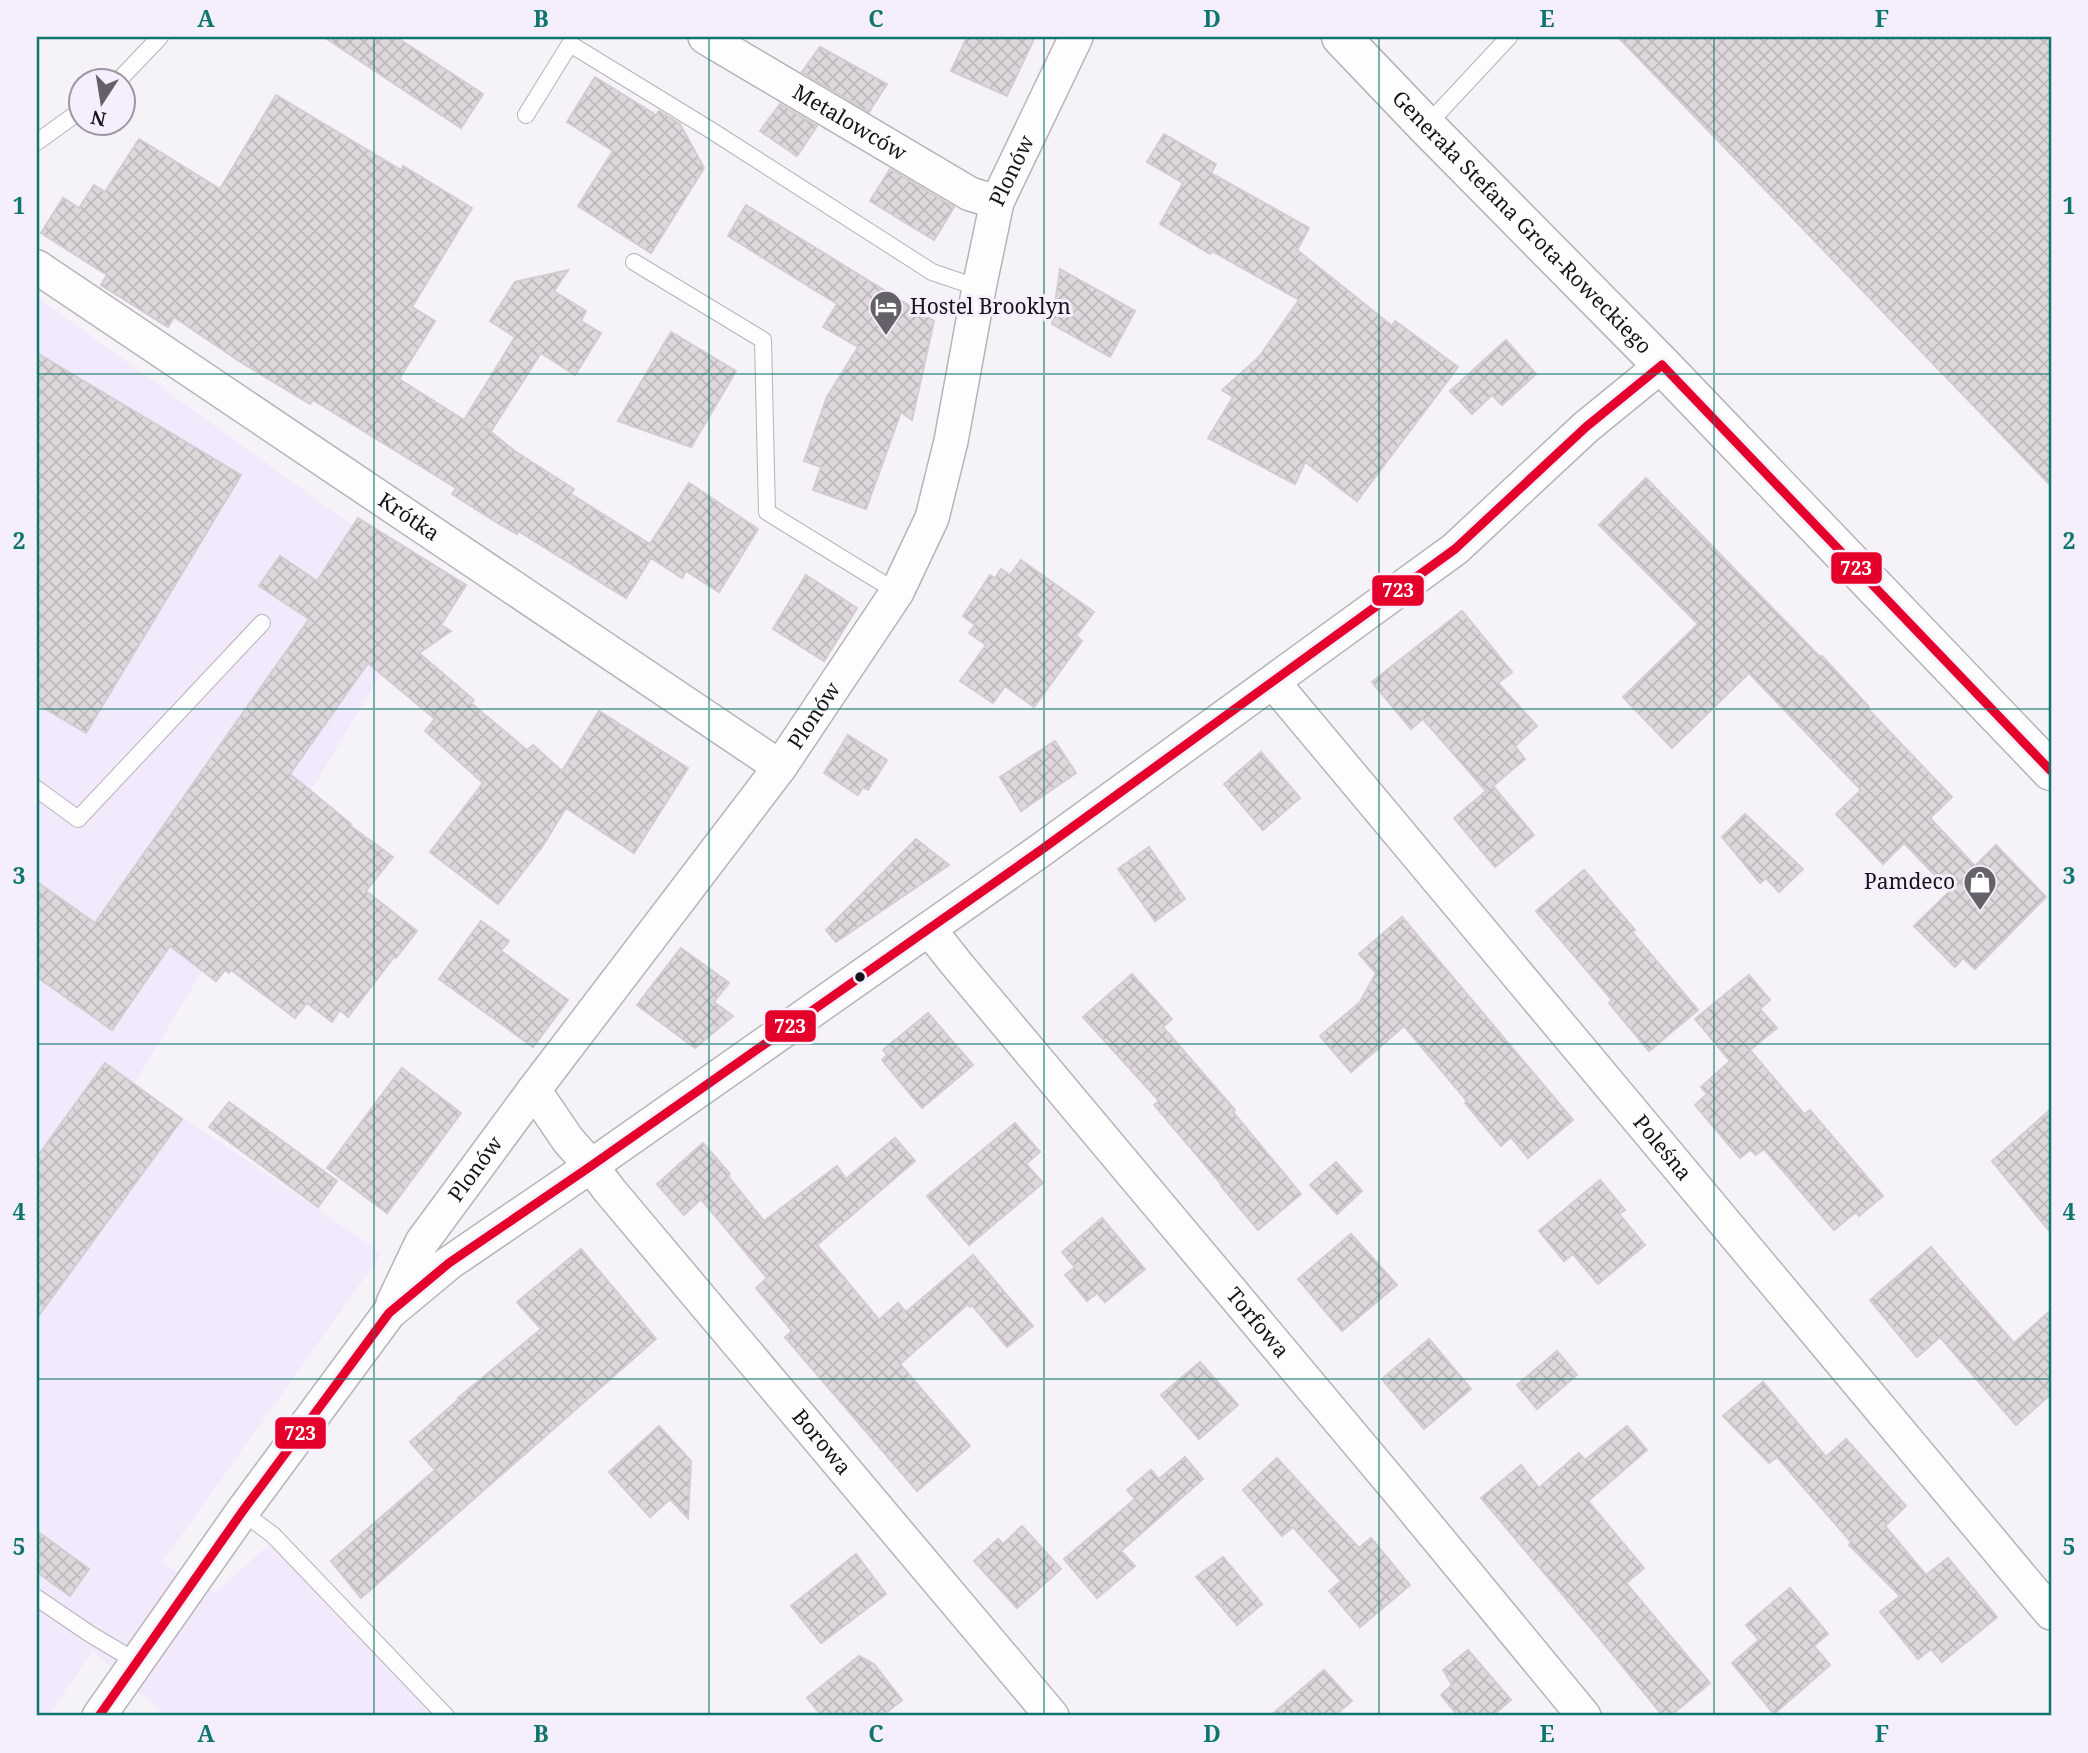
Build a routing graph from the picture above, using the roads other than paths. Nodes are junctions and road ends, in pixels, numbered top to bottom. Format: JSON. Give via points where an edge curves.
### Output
{"nodes":[{"id":1,"x":160,"y":37,"type":"edge"},
{"id":2,"x":705,"y":37,"type":"edge"},
{"id":3,"x":1076,"y":37,"type":"edge"},
{"id":4,"x":1341,"y":37,"type":"edge"},
{"id":5,"x":1509,"y":37,"type":"edge"},
{"id":6,"x":132,"y":66,"type":"edge"},
{"id":7,"x":526,"y":115,"type":"dead end"},
{"id":8,"x":66,"y":121,"type":"edge"},
{"id":9,"x":1426,"y":126,"type":"junction"},
{"id":10,"x":37,"y":142,"type":"edge"},
{"id":11,"x":997,"y":202,"type":"junction"},
{"id":12,"x":634,"y":262,"type":"dead end"},
{"id":13,"x":37,"y":267,"type":"edge"},
{"id":14,"x":979,"y":288,"type":"junction"},
{"id":15,"x":1662,"y":365,"type":"junction"},
{"id":16,"x":897,"y":592,"type":"junction"},
{"id":17,"x":262,"y":623,"type":"dead end"},
{"id":18,"x":1273,"y":682,"type":"junction"},
{"id":19,"x":780,"y":768,"type":"junction"},
{"id":20,"x":2051,"y":771,"type":"edge"},
{"id":21,"x":37,"y":789,"type":"edge"},
{"id":22,"x":929,"y":929,"type":"junction"},
{"id":23,"x":534,"y":1090,"type":"junction"},
{"id":24,"x":591,"y":1166,"type":"junction"},
{"id":25,"x":389,"y":1313,"type":"junction"},
{"id":26,"x":242,"y":1512,"type":"junction"},
{"id":27,"x":37,"y":1598,"type":"edge"},
{"id":28,"x":2051,"y":1613,"type":"edge"},
{"id":29,"x":137,"y":1662,"type":"junction"},
{"id":30,"x":99,"y":1716,"type":"edge"},
{"id":31,"x":446,"y":1716,"type":"edge"},
{"id":32,"x":1052,"y":1716,"type":"edge"},
{"id":33,"x":1584,"y":1716,"type":"edge"}],
"edges":[{"from":1,"to":6,"type":"lane"},
{"from":2,"to":11,"type":"street","name":"Metalowców","via":[[970,194]]},
{"from":3,"to":11,"type":"street","name":"Plonów"},
{"from":4,"to":9,"type":"street","name":"Generała Stefana Grota-Roweckiego"},
{"from":5,"to":9,"type":"lane"},
{"from":7,"to":14,"type":"lane","via":[[570,44],[932,272]]},
{"from":8,"to":10,"type":"lane"},
{"from":9,"to":15,"type":"street","name":"Generała Stefana Grota-Roweckiego"},
{"from":11,"to":14,"type":"street","name":"Plonów"},
{"from":12,"to":16,"type":"lane","via":[[763,340],[767,512]]},
{"from":13,"to":19,"type":"street","name":"Krótka"},
{"from":14,"to":16,"type":"street","name":"Plonów","via":[[932,518]]},
{"from":15,"to":18,"type":"street","name":"Plonów","via":[[1586,427],[1455,549]]},
{"from":15,"to":20,"type":"street","name":"Generała Stefana Grota-Roweckiego"},
{"from":16,"to":19,"type":"street","name":"Plonów"},
{"from":17,"to":21,"type":"lane","via":[[78,819]]},
{"from":18,"to":22,"type":"street","name":"Plonów"},
{"from":18,"to":28,"type":"street","name":"Poleśna"},
{"from":19,"to":23,"type":"street","name":"Plonów"},
{"from":22,"to":24,"type":"street","name":"Plonów"},
{"from":22,"to":33,"type":"street","name":"Torfowa"},
{"from":23,"to":24,"type":"street","name":"Borowa"},
{"from":23,"to":25,"type":"street","name":"Plonów","via":[[422,1242]]},
{"from":24,"to":25,"type":"street","name":"Plonów","via":[[449,1263]]},
{"from":24,"to":32,"type":"street","name":"Borowa"},
{"from":25,"to":26,"type":"street","name":"Plonów"},
{"from":26,"to":29,"type":"street","name":"Plonów"},
{"from":26,"to":31,"type":"lane","via":[[273,1535]]},
{"from":27,"to":29,"type":"lane"},
{"from":29,"to":30,"type":"street","name":"Plonów"}]}
